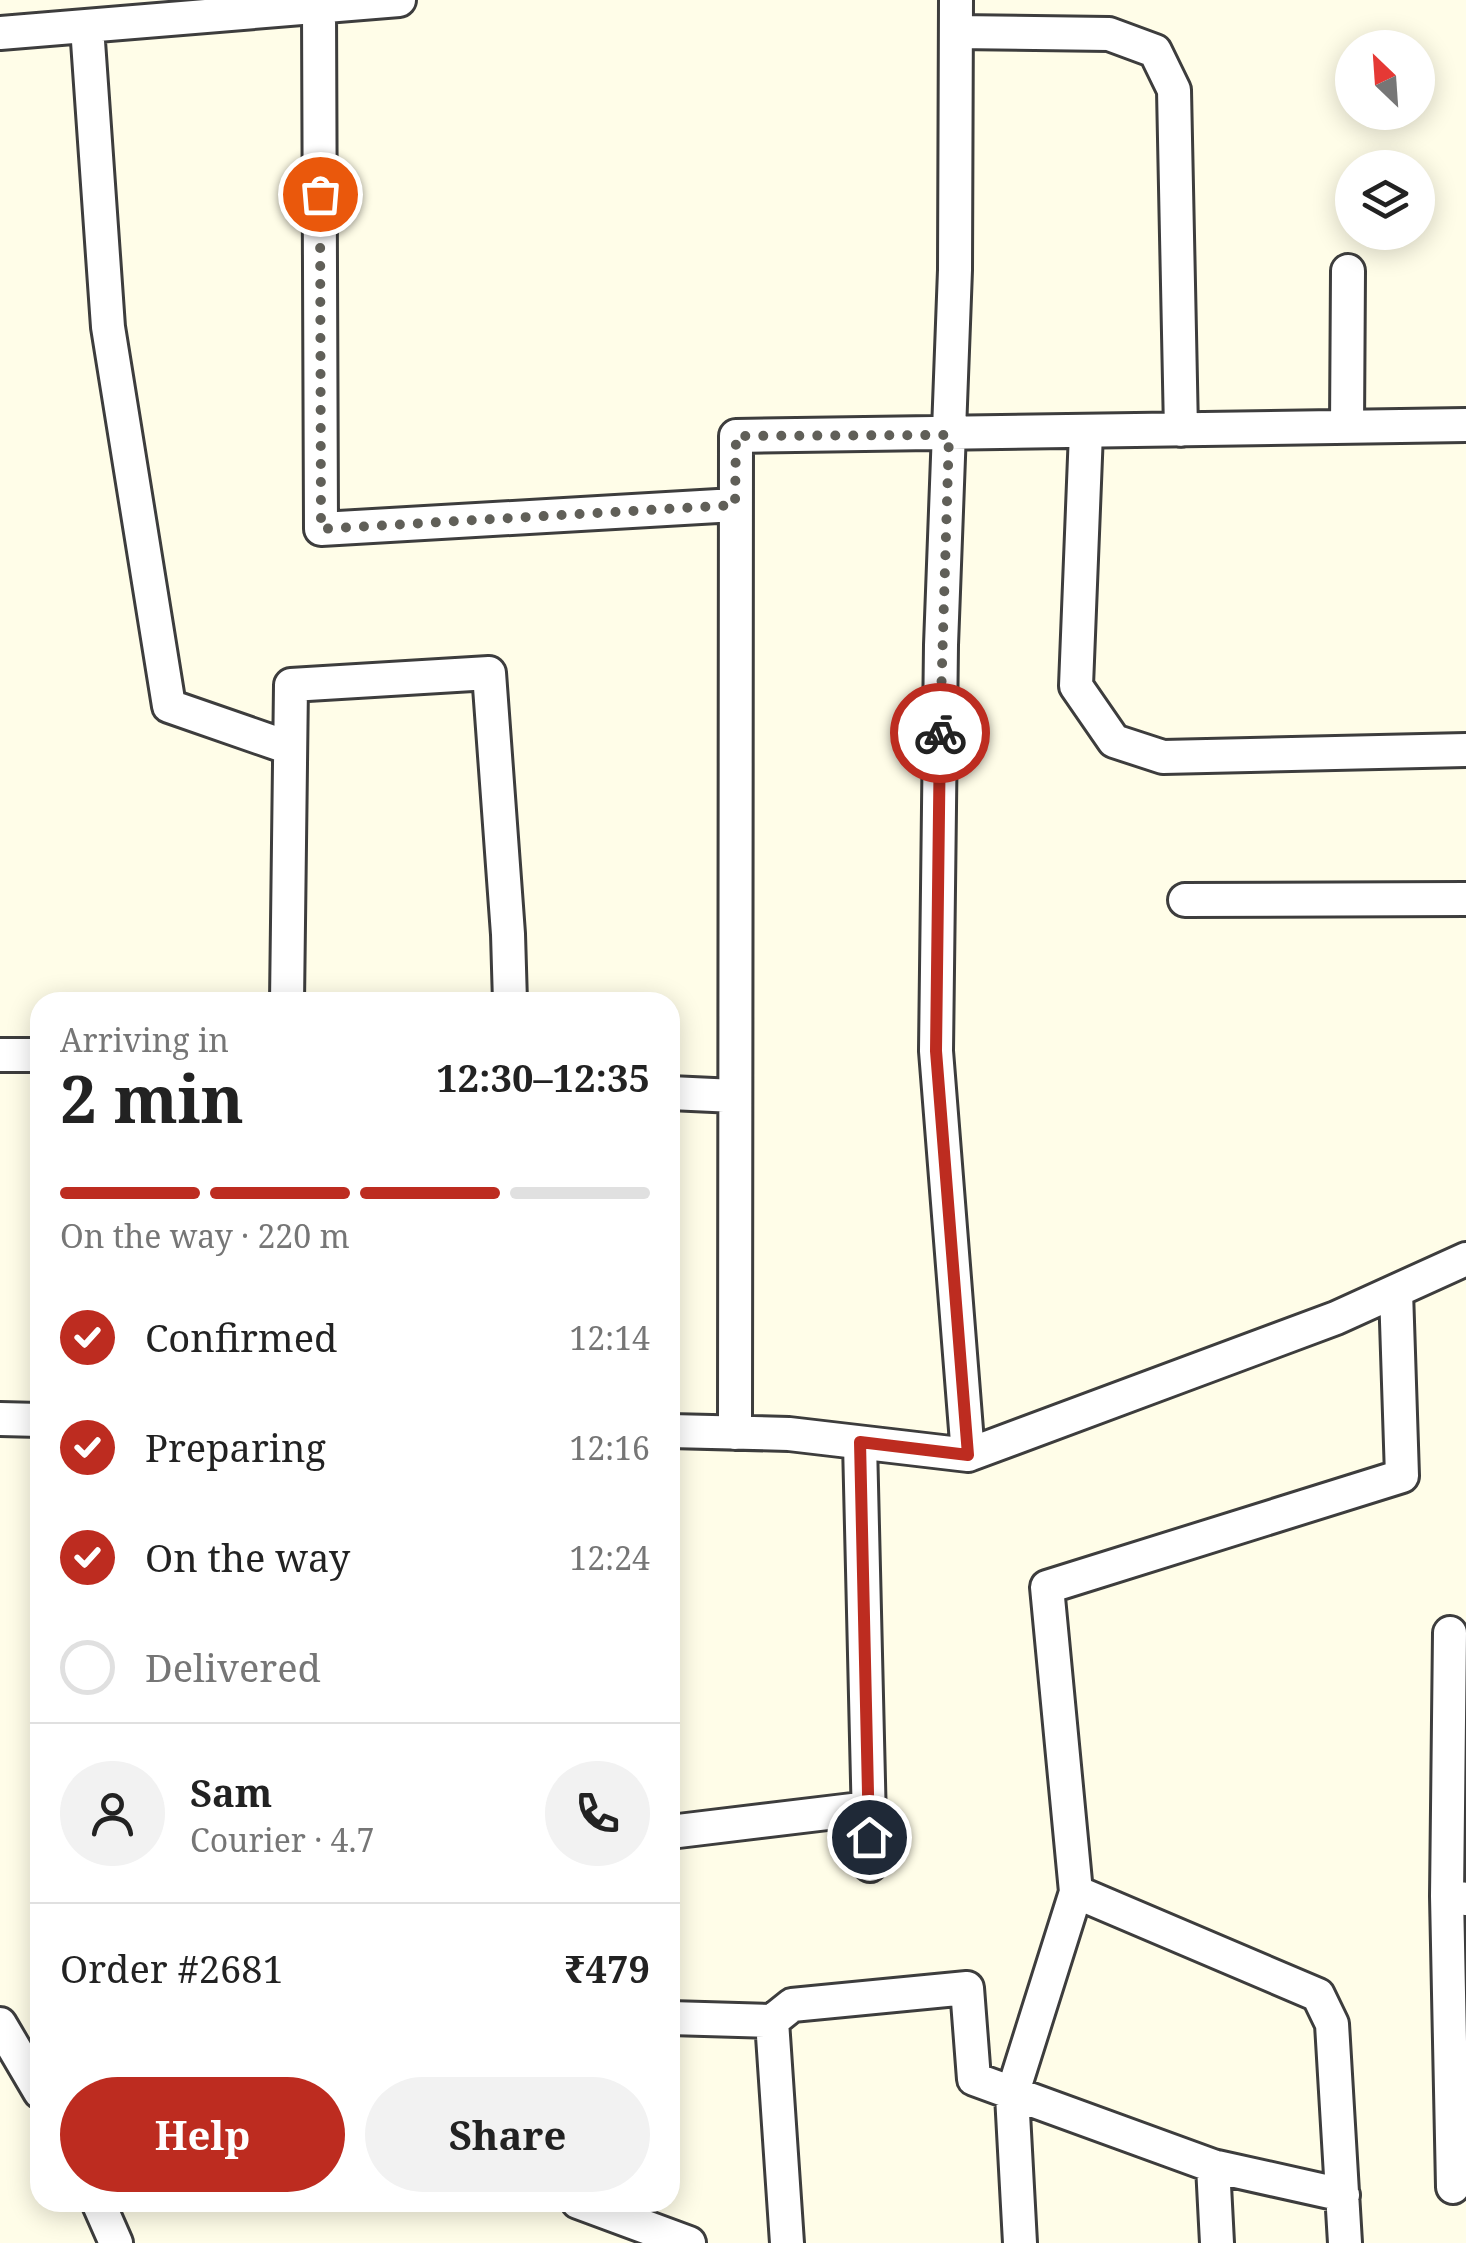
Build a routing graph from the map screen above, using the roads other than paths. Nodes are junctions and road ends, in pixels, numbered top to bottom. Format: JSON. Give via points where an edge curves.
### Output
{"nodes":[{"id":1,"x":400,"y":0,"type":"edge"},
{"id":2,"x":319,"y":8,"type":"junction"},
{"id":3,"x":956,"y":16,"type":"edge"},
{"id":4,"x":87,"y":27,"type":"junction"},
{"id":5,"x":0,"y":34,"type":"edge"},
{"id":6,"x":1348,"y":271,"type":"dead end"},
{"id":7,"x":1466,"y":426,"type":"edge"},
{"id":8,"x":1347,"y":428,"type":"junction"},
{"id":9,"x":1181,"y":430,"type":"junction"},
{"id":10,"x":1086,"y":432,"type":"junction"},
{"id":11,"x":949,"y":435,"type":"junction"},
{"id":12,"x":735,"y":505,"type":"junction"},
{"id":13,"x":290,"y":748,"type":"junction"},
{"id":14,"x":1466,"y":750,"type":"edge"},
{"id":15,"x":1466,"y":899,"type":"edge"},
{"id":16,"x":1185,"y":900,"type":"dead end"},
{"id":17,"x":287,"y":992,"type":"edge"},
{"id":18,"x":510,"y":992,"type":"edge"},
{"id":19,"x":30,"y":1055,"type":"edge"},
{"id":20,"x":0,"y":1056,"type":"edge"},
{"id":21,"x":680,"y":1093,"type":"edge"},
{"id":22,"x":735,"y":1096,"type":"junction"},
{"id":23,"x":1466,"y":1259,"type":"edge"},
{"id":24,"x":1396,"y":1291,"type":"junction"},
{"id":25,"x":0,"y":1419,"type":"edge"},
{"id":26,"x":30,"y":1420,"type":"edge"},
{"id":27,"x":680,"y":1431,"type":"edge"},
{"id":28,"x":735,"y":1433,"type":"junction"},
{"id":29,"x":860,"y":1442,"type":"junction"},
{"id":30,"x":968,"y":1455,"type":"junction"},
{"id":31,"x":1450,"y":1633,"type":"dead end"},
{"id":32,"x":868,"y":1808,"type":"junction"},
{"id":33,"x":680,"y":1831,"type":"edge"},
{"id":34,"x":870,"y":1865,"type":"dead end"},
{"id":35,"x":1076,"y":1892,"type":"junction"},
{"id":36,"x":1457,"y":1898,"type":"edge"},
{"id":37,"x":680,"y":2018,"type":"edge"},
{"id":38,"x":772,"y":2021,"type":"junction"},
{"id":39,"x":0,"y":2024,"type":"edge"},
{"id":40,"x":30,"y":2075,"type":"edge"},
{"id":41,"x":1012,"y":2094,"type":"junction"},
{"id":42,"x":1458,"y":2097,"type":"edge"},
{"id":43,"x":1213,"y":2166,"type":"junction"},
{"id":44,"x":1453,"y":2187,"type":"dead end"},
{"id":45,"x":1342,"y":2195,"type":"junction"},
{"id":46,"x":102,"y":2212,"type":"edge"},
{"id":47,"x":605,"y":2212,"type":"edge"},
{"id":48,"x":116,"y":2243,"type":"edge"},
{"id":49,"x":689,"y":2243,"type":"edge"},
{"id":50,"x":787,"y":2243,"type":"edge"},
{"id":51,"x":1020,"y":2243,"type":"edge"},
{"id":52,"x":1217,"y":2243,"type":"edge"},
{"id":53,"x":1345,"y":2243,"type":"edge"}],
"edges":[{"from":1,"to":2,"type":"street"},
{"from":2,"to":4,"type":"street"},
{"from":2,"to":12,"type":"street","via":[[321,529]]},
{"from":3,"to":9,"type":"street","via":[[1109,34],[1155,51],[1174,90]]},
{"from":3,"to":11,"type":"street"},
{"from":4,"to":5,"type":"street"},
{"from":4,"to":13,"type":"street","via":[[108,327],[168,706]]},
{"from":6,"to":8,"type":"street"},
{"from":7,"to":8,"type":"street"},
{"from":8,"to":9,"type":"street"},
{"from":9,"to":10,"type":"street"},
{"from":10,"to":11,"type":"street"},
{"from":10,"to":14,"type":"street","via":[[1076,686],[1114,741],[1163,756]]},
{"from":11,"to":12,"type":"street","via":[[736,436]]},
{"from":11,"to":30,"type":"street","via":[[936,1051]]},
{"from":12,"to":22,"type":"street"},
{"from":13,"to":17,"type":"street"},
{"from":13,"to":18,"type":"street","via":[[291,685],[489,672]]},
{"from":15,"to":16,"type":"street"},
{"from":19,"to":20,"type":"street"},
{"from":21,"to":22,"type":"street"},
{"from":22,"to":28,"type":"street"},
{"from":23,"to":24,"type":"street"},
{"from":24,"to":30,"type":"street"},
{"from":24,"to":35,"type":"street","via":[[1402,1476],[1047,1588]]},
{"from":25,"to":26,"type":"street"},
{"from":27,"to":28,"type":"street"},
{"from":28,"to":29,"type":"street"},
{"from":29,"to":30,"type":"street"},
{"from":29,"to":32,"type":"street"},
{"from":31,"to":36,"type":"street"},
{"from":32,"to":33,"type":"street"},
{"from":32,"to":34,"type":"street"},
{"from":35,"to":41,"type":"street"},
{"from":35,"to":45,"type":"street","via":[[1318,1995],[1332,2024]]},
{"from":36,"to":42,"type":"street"},
{"from":37,"to":38,"type":"street"},
{"from":38,"to":41,"type":"street","via":[[792,2005],[967,1988],[974,2079]]},
{"from":38,"to":50,"type":"street"},
{"from":39,"to":40,"type":"street"},
{"from":41,"to":43,"type":"street"},
{"from":41,"to":51,"type":"street"},
{"from":42,"to":44,"type":"street"},
{"from":43,"to":45,"type":"street"},
{"from":43,"to":52,"type":"street"},
{"from":45,"to":53,"type":"street"},
{"from":46,"to":48,"type":"street"},
{"from":47,"to":49,"type":"street"}]}
